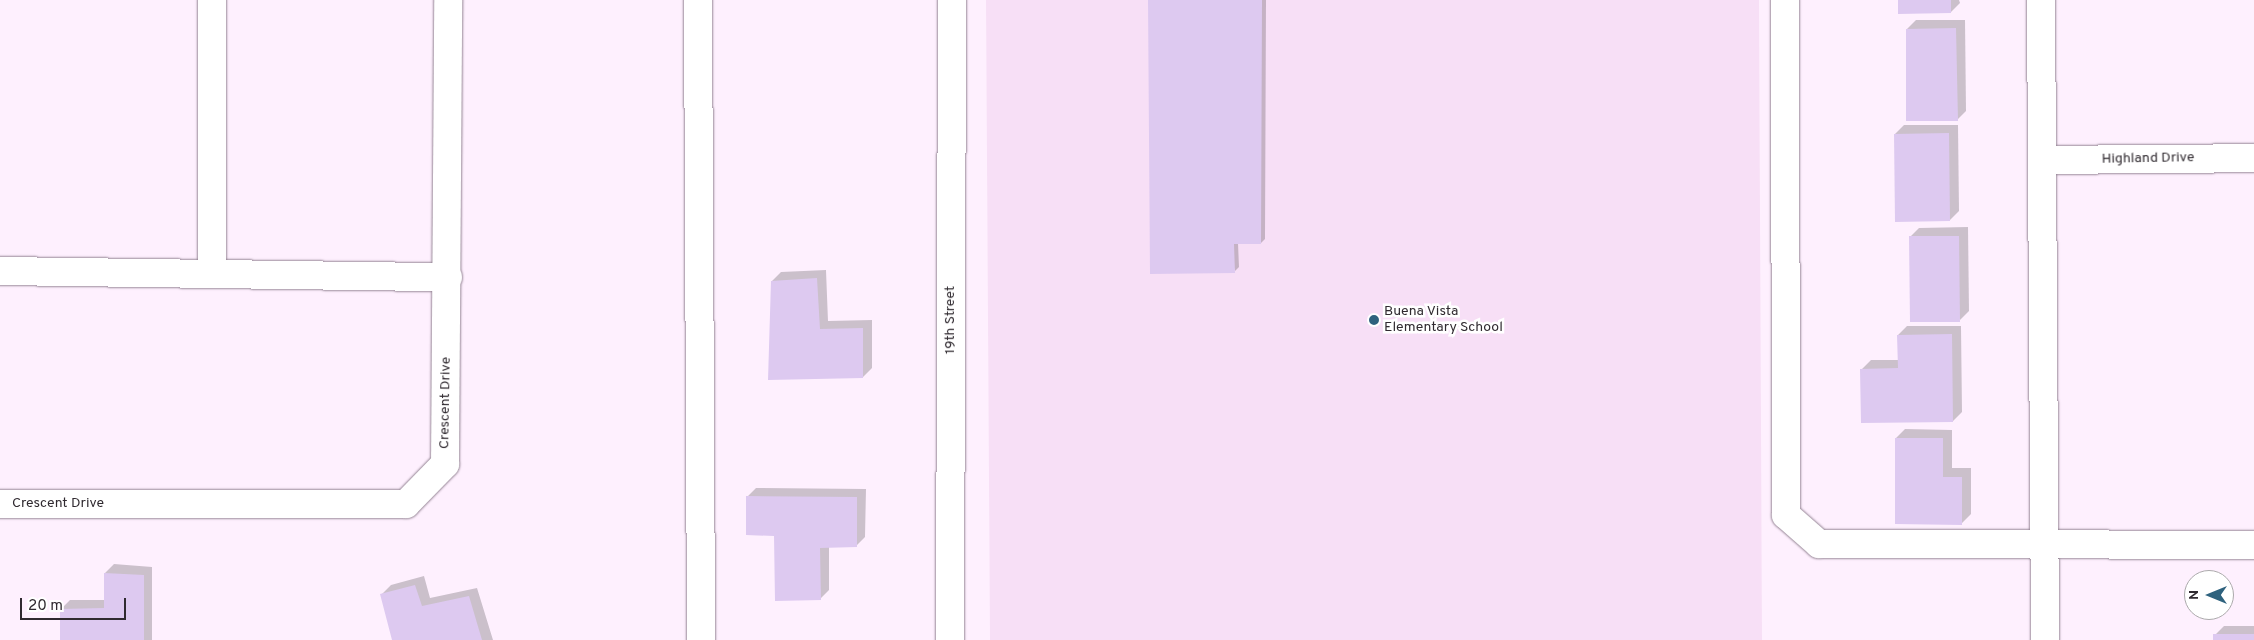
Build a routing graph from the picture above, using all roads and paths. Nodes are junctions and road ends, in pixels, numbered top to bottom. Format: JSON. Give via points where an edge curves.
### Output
{"nodes":[{"id":1,"x":212,"y":0,"type":"edge"},
{"id":2,"x":448,"y":0,"type":"edge"},
{"id":3,"x":698,"y":0,"type":"edge"},
{"id":4,"x":952,"y":0,"type":"edge"},
{"id":5,"x":1785,"y":0,"type":"edge"},
{"id":6,"x":2041,"y":0,"type":"edge"},
{"id":7,"x":2254,"y":158,"type":"edge"},
{"id":8,"x":2042,"y":160,"type":"junction"},
{"id":9,"x":0,"y":271,"type":"edge"},
{"id":10,"x":212,"y":272,"type":"junction"},
{"id":11,"x":448,"y":276,"type":"junction"},
{"id":12,"x":0,"y":504,"type":"edge"},
{"id":13,"x":2044,"y":546,"type":"junction"},
{"id":14,"x":2254,"y":546,"type":"edge"},
{"id":15,"x":701,"y":640,"type":"edge"},
{"id":16,"x":950,"y":640,"type":"edge"},
{"id":17,"x":2045,"y":640,"type":"edge"}],
"edges":[{"from":1,"to":10,"type":"street"},
{"from":2,"to":11,"type":"street","name":"Crescent Drive"},
{"from":3,"to":15,"type":"street"},
{"from":4,"to":16,"type":"street","name":"19th Street"},
{"from":5,"to":13,"type":"street","via":[[1786,515],[1819,544]]},
{"from":6,"to":8,"type":"street"},
{"from":7,"to":8,"type":"street","name":"Highland Drive"},
{"from":8,"to":13,"type":"street"},
{"from":9,"to":10,"type":"street"},
{"from":10,"to":11,"type":"street"},
{"from":11,"to":12,"type":"street","name":"Crescent Drive","via":[[445,464],[406,504]]},
{"from":13,"to":14,"type":"street"},
{"from":13,"to":17,"type":"street"}]}
